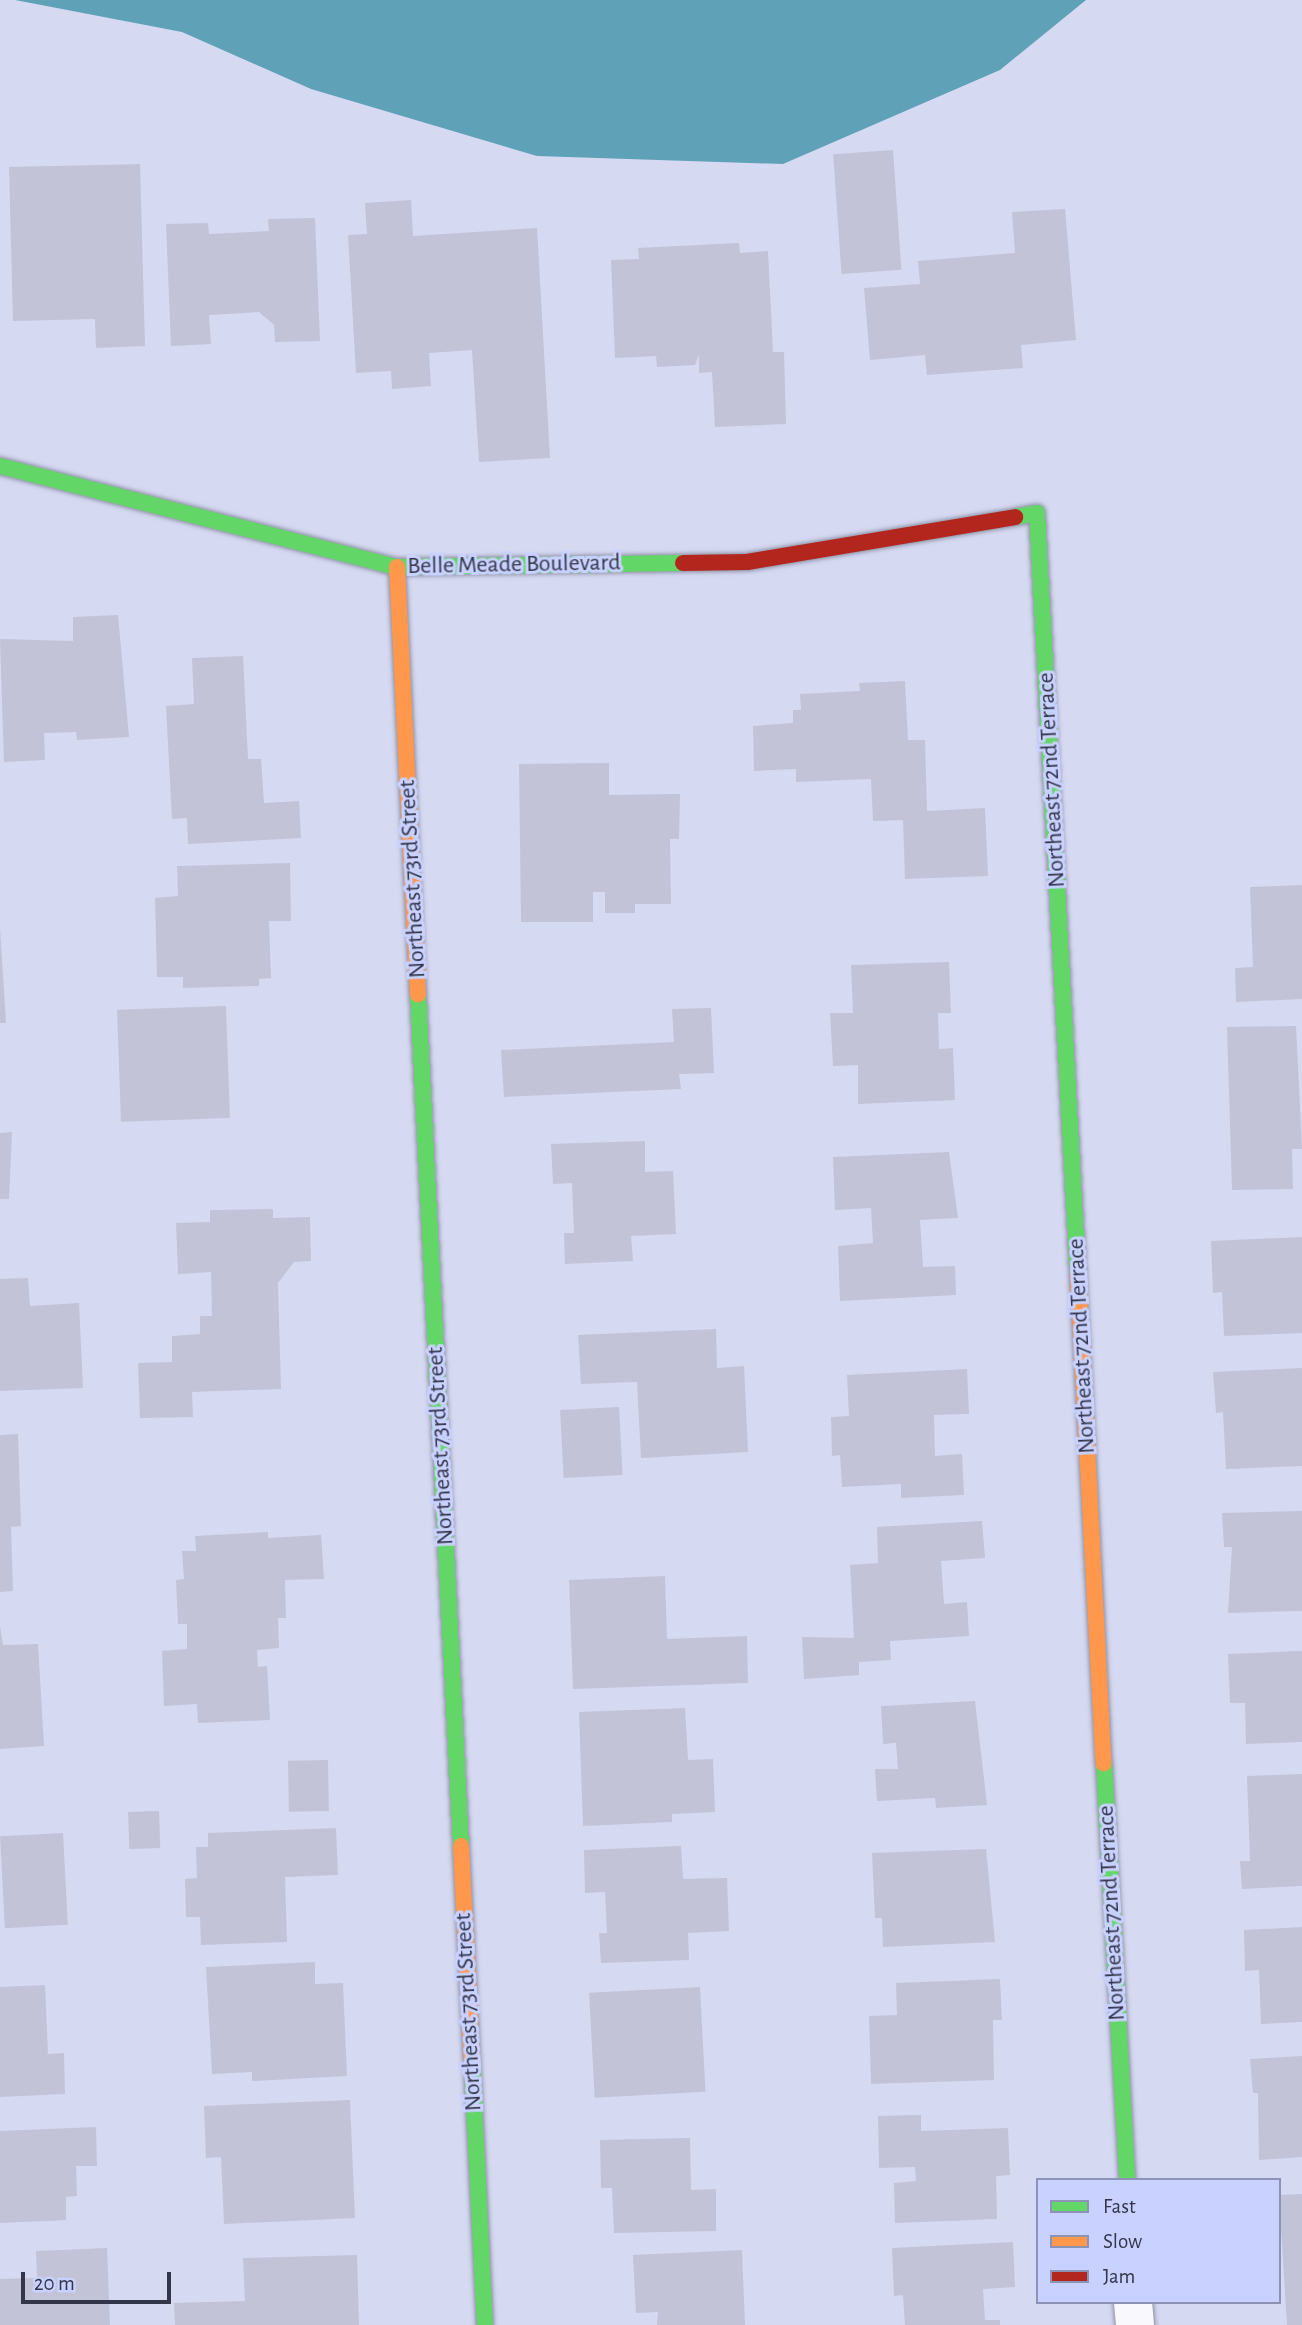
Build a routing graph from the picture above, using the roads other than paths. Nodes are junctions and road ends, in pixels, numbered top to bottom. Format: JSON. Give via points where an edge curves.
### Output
{"nodes":[{"id":1,"x":0,"y":466,"type":"edge"},
{"id":2,"x":1037,"y":513,"type":"joint"},
{"id":3,"x":397,"y":566,"type":"junction"},
{"id":4,"x":1127,"y":2178,"type":"edge"},
{"id":5,"x":1133,"y":2304,"type":"edge"},
{"id":6,"x":485,"y":2325,"type":"edge"},
{"id":7,"x":1135,"y":2325,"type":"edge"}],
"edges":[{"from":1,"to":3,"type":"street","name":"Belle Meade Boulevard"},
{"from":2,"to":3,"type":"street","name":"Belle Meade Boulevard","via":[[747,562]]},
{"from":2,"to":4,"type":"street","name":"Northeast 72nd Terrace"},
{"from":3,"to":6,"type":"street","name":"Northeast 73rd Street"},
{"from":5,"to":7,"type":"street"}]}
